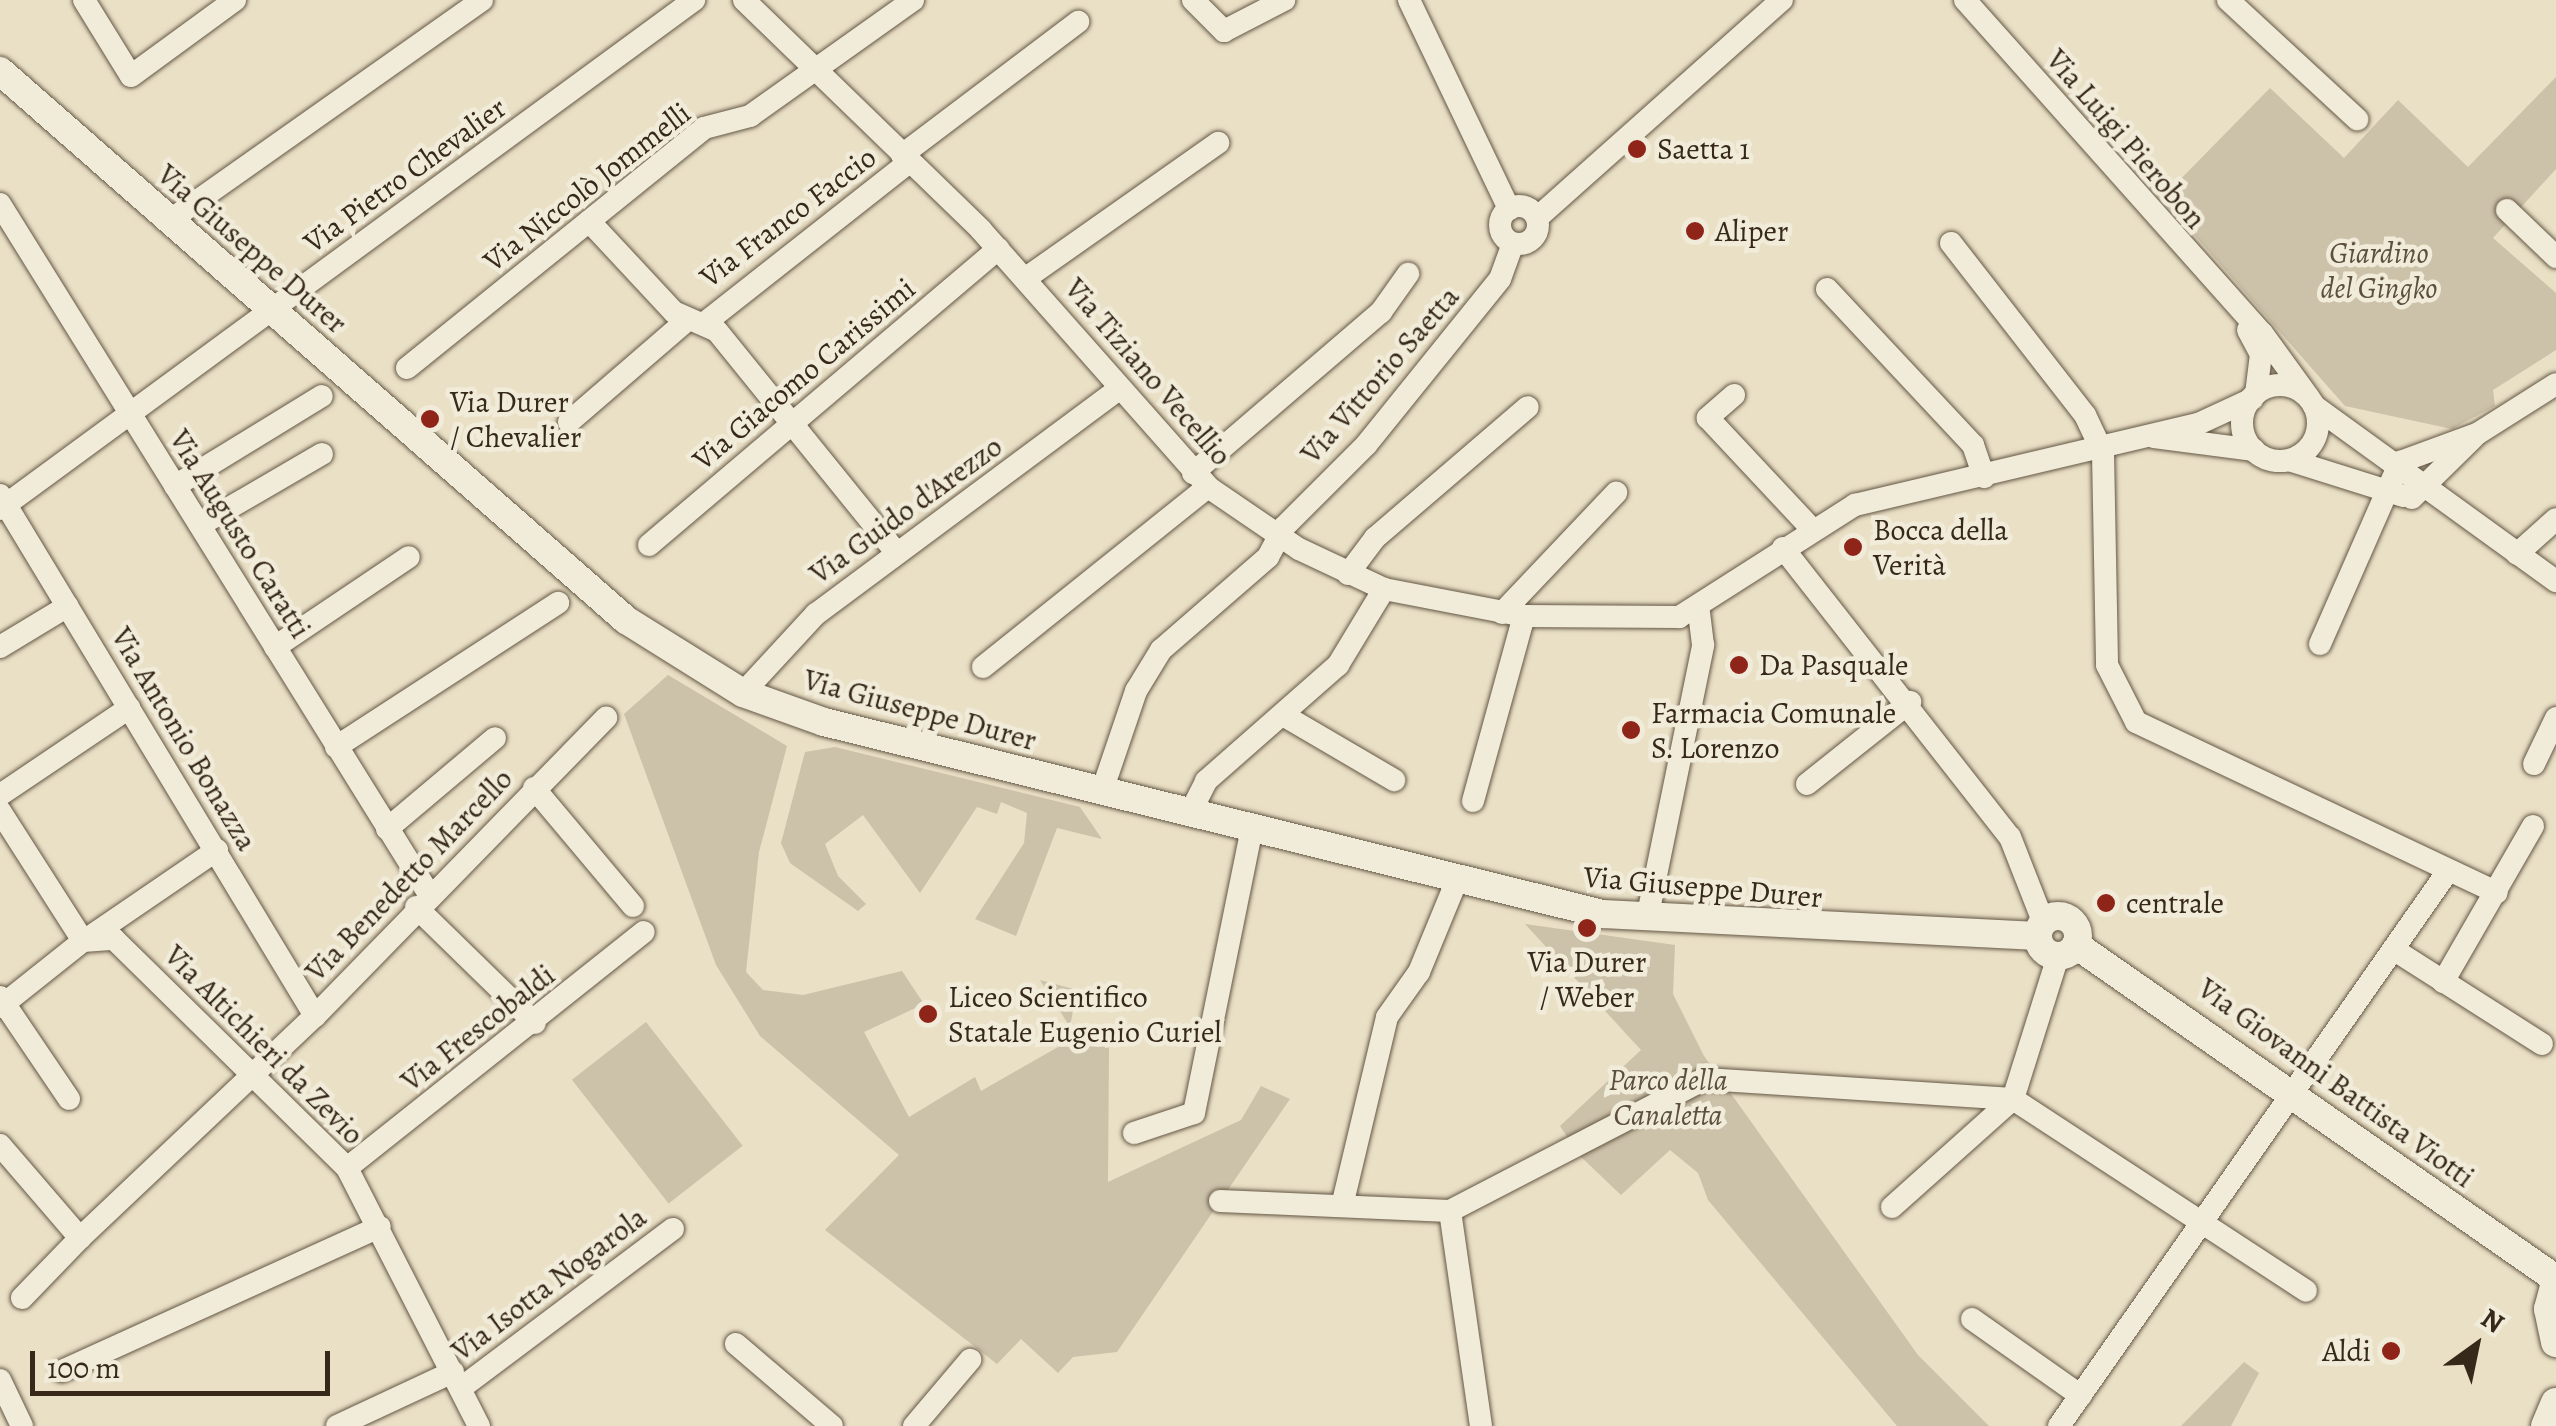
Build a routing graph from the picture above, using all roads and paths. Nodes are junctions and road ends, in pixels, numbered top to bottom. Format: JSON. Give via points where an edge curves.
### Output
{"nodes":[{"id":1,"x":84,"y":0,"type":"edge"},
{"id":2,"x":235,"y":0,"type":"edge"},
{"id":3,"x":482,"y":0,"type":"edge"},
{"id":4,"x":694,"y":0,"type":"edge"},
{"id":5,"x":744,"y":0,"type":"edge"},
{"id":6,"x":913,"y":0,"type":"edge"},
{"id":7,"x":1192,"y":0,"type":"edge"},
{"id":8,"x":1284,"y":0,"type":"edge"},
{"id":9,"x":1408,"y":0,"type":"edge"},
{"id":10,"x":1782,"y":0,"type":"edge"},
{"id":11,"x":1965,"y":0,"type":"edge"},
{"id":12,"x":2228,"y":0,"type":"edge"},
{"id":13,"x":1078,"y":22,"type":"dead end"},
{"id":14,"x":0,"y":71,"type":"edge"},
{"id":15,"x":814,"y":71,"type":"junction"},
{"id":16,"x":2357,"y":118,"type":"dead end"},
{"id":17,"x":1218,"y":143,"type":"dead end"},
{"id":18,"x":905,"y":158,"type":"junction"},
{"id":19,"x":0,"y":204,"type":"edge"},
{"id":20,"x":1509,"y":209,"type":"junction"},
{"id":21,"x":2506,"y":210,"type":"dead end"},
{"id":22,"x":1537,"y":218,"type":"junction"},
{"id":23,"x":169,"y":220,"type":"junction"},
{"id":24,"x":589,"y":221,"type":"junction"},
{"id":25,"x":1513,"y":244,"type":"junction"},
{"id":26,"x":1951,"y":244,"type":"dead end"},
{"id":27,"x":998,"y":249,"type":"junction"},
{"id":28,"x":2556,"y":257,"type":"edge"},
{"id":29,"x":1408,"y":274,"type":"dead end"},
{"id":30,"x":1026,"y":278,"type":"junction"},
{"id":31,"x":1827,"y":288,"type":"dead end"},
{"id":32,"x":273,"y":310,"type":"junction"},
{"id":33,"x":2243,"y":318,"type":"junction"},
{"id":34,"x":697,"y":321,"type":"junction"},
{"id":35,"x":407,"y":368,"type":"dead end"},
{"id":36,"x":2556,"y":384,"type":"edge"},
{"id":37,"x":1119,"y":389,"type":"junction"},
{"id":38,"x":1734,"y":395,"type":"dead end"},
{"id":39,"x":322,"y":396,"type":"dead end"},
{"id":40,"x":2254,"y":396,"type":"junction"},
{"id":41,"x":2311,"y":402,"type":"junction"},
{"id":42,"x":1528,"y":407,"type":"dead end"},
{"id":43,"x":129,"y":414,"type":"junction"},
{"id":44,"x":569,"y":422,"type":"dead end"},
{"id":45,"x":792,"y":422,"type":"junction"},
{"id":46,"x":2476,"y":434,"type":"junction"},
{"id":47,"x":2146,"y":435,"type":"junction"},
{"id":48,"x":2099,"y":444,"type":"junction"},
{"id":49,"x":2254,"y":450,"type":"junction"},
{"id":50,"x":322,"y":454,"type":"dead end"},
{"id":51,"x":2289,"y":460,"type":"junction"},
{"id":52,"x":1984,"y":476,"type":"junction"},
{"id":53,"x":1200,"y":480,"type":"junction"},
{"id":54,"x":175,"y":486,"type":"junction"},
{"id":55,"x":2406,"y":488,"type":"junction"},
{"id":56,"x":1616,"y":493,"type":"dead end"},
{"id":57,"x":2,"y":503,"type":"edge"},
{"id":58,"x":2556,"y":518,"type":"edge"},
{"id":59,"x":200,"y":524,"type":"junction"},
{"id":60,"x":1812,"y":528,"type":"junction"},
{"id":61,"x":1279,"y":537,"type":"junction"},
{"id":62,"x":650,"y":545,"type":"dead end"},
{"id":63,"x":1782,"y":548,"type":"junction"},
{"id":64,"x":896,"y":552,"type":"junction"},
{"id":65,"x":2517,"y":554,"type":"junction"},
{"id":66,"x":409,"y":557,"type":"dead end"},
{"id":67,"x":1348,"y":574,"type":"junction"},
{"id":68,"x":2556,"y":580,"type":"edge"},
{"id":69,"x":1384,"y":589,"type":"junction"},
{"id":70,"x":558,"y":603,"type":"dead end"},
{"id":71,"x":68,"y":606,"type":"junction"},
{"id":72,"x":1699,"y":610,"type":"junction"},
{"id":73,"x":1513,"y":614,"type":"junction"},
{"id":74,"x":2320,"y":644,"type":"dead end"},
{"id":75,"x":0,"y":647,"type":"edge"},
{"id":76,"x":275,"y":647,"type":"junction"},
{"id":77,"x":983,"y":667,"type":"dead end"},
{"id":78,"x":743,"y":693,"type":"junction"},
{"id":79,"x":1910,"y":702,"type":"junction"},
{"id":80,"x":129,"y":708,"type":"junction"},
{"id":81,"x":1283,"y":715,"type":"junction"},
{"id":82,"x":606,"y":718,"type":"dead end"},
{"id":83,"x":2556,"y":718,"type":"edge"},
{"id":84,"x":496,"y":738,"type":"dead end"},
{"id":85,"x":336,"y":747,"type":"junction"},
{"id":86,"x":2534,"y":764,"type":"dead end"},
{"id":87,"x":1394,"y":780,"type":"dead end"},
{"id":88,"x":1806,"y":784,"type":"dead end"},
{"id":89,"x":534,"y":788,"type":"junction"},
{"id":90,"x":1102,"y":791,"type":"junction"},
{"id":91,"x":0,"y":795,"type":"edge"},
{"id":92,"x":1473,"y":802,"type":"dead end"},
{"id":93,"x":0,"y":811,"type":"edge"},
{"id":94,"x":1190,"y":813,"type":"junction"},
{"id":95,"x":2533,"y":826,"type":"dead end"},
{"id":96,"x":386,"y":829,"type":"junction"},
{"id":97,"x":1252,"y":829,"type":"junction"},
{"id":98,"x":217,"y":850,"type":"junction"},
{"id":99,"x":2448,"y":871,"type":"junction"},
{"id":100,"x":1456,"y":880,"type":"junction"},
{"id":101,"x":2497,"y":893,"type":"junction"},
{"id":102,"x":423,"y":901,"type":"junction"},
{"id":103,"x":633,"y":906,"type":"dead end"},
{"id":104,"x":1648,"y":919,"type":"junction"},
{"id":105,"x":2040,"y":929,"type":"junction"},
{"id":106,"x":644,"y":932,"type":"dead end"},
{"id":107,"x":88,"y":938,"type":"junction"},
{"id":108,"x":2067,"y":950,"type":"junction"},
{"id":109,"x":2396,"y":951,"type":"junction"},
{"id":110,"x":2443,"y":982,"type":"junction"},
{"id":111,"x":2,"y":1003,"type":"edge"},
{"id":112,"x":315,"y":1016,"type":"junction"},
{"id":113,"x":535,"y":1022,"type":"junction"},
{"id":114,"x":2542,"y":1044,"type":"dead end"},
{"id":115,"x":255,"y":1073,"type":"junction"},
{"id":116,"x":2295,"y":1093,"type":"junction"},
{"id":117,"x":2013,"y":1098,"type":"junction"},
{"id":118,"x":69,"y":1099,"type":"dead end"},
{"id":119,"x":1134,"y":1133,"type":"dead end"},
{"id":120,"x":0,"y":1145,"type":"edge"},
{"id":121,"x":347,"y":1168,"type":"junction"},
{"id":122,"x":1220,"y":1201,"type":"dead end"},
{"id":123,"x":1342,"y":1206,"type":"junction"},
{"id":124,"x":1892,"y":1207,"type":"dead end"},
{"id":125,"x":1450,"y":1211,"type":"junction"},
{"id":126,"x":2201,"y":1223,"type":"junction"},
{"id":127,"x":380,"y":1226,"type":"junction"},
{"id":128,"x":673,"y":1228,"type":"dead end"},
{"id":129,"x":80,"y":1238,"type":"junction"},
{"id":130,"x":2556,"y":1281,"type":"edge"},
{"id":131,"x":2306,"y":1291,"type":"dead end"},
{"id":132,"x":22,"y":1298,"type":"dead end"},
{"id":133,"x":1972,"y":1319,"type":"dead end"},
{"id":134,"x":2556,"y":1342,"type":"edge"},
{"id":135,"x":736,"y":1344,"type":"dead end"},
{"id":136,"x":970,"y":1360,"type":"dead end"},
{"id":137,"x":62,"y":1371,"type":"dead end"},
{"id":138,"x":0,"y":1380,"type":"edge"},
{"id":139,"x":457,"y":1380,"type":"junction"},
{"id":140,"x":2081,"y":1396,"type":"junction"},
{"id":141,"x":2556,"y":1403,"type":"edge"},
{"id":142,"x":22,"y":1426,"type":"edge"},
{"id":143,"x":336,"y":1426,"type":"edge"},
{"id":144,"x":479,"y":1426,"type":"edge"},
{"id":145,"x":832,"y":1426,"type":"edge"},
{"id":146,"x":914,"y":1426,"type":"edge"},
{"id":147,"x":1481,"y":1426,"type":"edge"},
{"id":148,"x":2059,"y":1426,"type":"edge"},
{"id":149,"x":2546,"y":1426,"type":"edge"}],
"edges":[{"from":1,"to":2,"type":"street","via":[[131,76]]},
{"from":3,"to":23,"type":"street"},
{"from":4,"to":32,"type":"street","name":"Via Pietro Chevalier"},
{"from":5,"to":15,"type":"street","name":"Via Tiziano Vecellio"},
{"from":6,"to":15,"type":"street","name":"Via Niccolò Jommelli"},
{"from":7,"to":8,"type":"street","via":[[1224,31]]},
{"from":9,"to":20,"type":"street"},
{"from":10,"to":22,"type":"street","name":"Via Vittorio Saetta"},
{"from":11,"to":33,"type":"street","name":"Via Luigi Pierobon"},
{"from":12,"to":16,"type":"street"},
{"from":13,"to":18,"type":"street"},
{"from":14,"to":23,"type":"street","name":"Via Giuseppe Durer"},
{"from":15,"to":18,"type":"street","name":"Via Tiziano Vecellio"},
{"from":15,"to":24,"type":"street","name":"Via Niccolò Jommelli","via":[[750,116],[704,128]]},
{"from":17,"to":30,"type":"street","name":"Via Tiziano Vecellio"},
{"from":18,"to":27,"type":"street","name":"Via Tiziano Vecellio"},
{"from":18,"to":34,"type":"street","name":"Via Franco Faccio"},
{"from":19,"to":43,"type":"street","name":"Via Augusto Caratti"},
{"from":20,"to":22,"type":"street"},
{"from":20,"to":25,"type":"street","via":[[1500,224]]},
{"from":21,"to":28,"type":"street"},
{"from":22,"to":25,"type":"street","name":"Via Vittorio Saetta","via":[[1532,240]]},
{"from":23,"to":32,"type":"street","name":"Via Giuseppe Durer"},
{"from":24,"to":34,"type":"street"},
{"from":24,"to":35,"type":"street","name":"Via Niccolò Jommelli"},
{"from":25,"to":61,"type":"street","name":"Via Vittorio Saetta","via":[[1488,296]]},
{"from":26,"to":48,"type":"street"},
{"from":27,"to":30,"type":"street","name":"Via Tiziano Vecellio"},
{"from":27,"to":45,"type":"street","name":"Via Giacomo Carissimi"},
{"from":29,"to":53,"type":"street","via":[[1381,312]]},
{"from":30,"to":37,"type":"street","name":"Via Tiziano Vecellio"},
{"from":31,"to":52,"type":"street","via":[[1973,445]]},
{"from":32,"to":43,"type":"street","name":"Via Pietro Chevalier"},
{"from":32,"to":78,"type":"street","name":"Via Giuseppe Durer","via":[[626,620]]},
{"from":33,"to":40,"type":"street","name":"Via Luigi Pierobon","via":[[2261,354]]},
{"from":33,"to":41,"type":"street","name":"Via Luigi Pierobon"},
{"from":34,"to":44,"type":"street","name":"Via Franco Faccio"},
{"from":34,"to":45,"type":"street"},
{"from":36,"to":46,"type":"street"},
{"from":37,"to":53,"type":"street","name":"Via Tiziano Vecellio"},
{"from":37,"to":64,"type":"street","name":"Via Guido d'Arezzo"},
{"from":38,"to":60,"type":"street","via":[[1708,418]]},
{"from":39,"to":54,"type":"street"},
{"from":40,"to":41,"type":"street","via":[[2287,386]]},
{"from":40,"to":47,"type":"street","name":"Via Tiziano Vecellio"},
{"from":40,"to":49,"type":"street","via":[[2243,428]]},
{"from":41,"to":51,"type":"street","via":[[2312,444]]},
{"from":41,"to":55,"type":"street"},
{"from":42,"to":67,"type":"street","via":[[1374,538]]},
{"from":43,"to":54,"type":"street","name":"Via Augusto Caratti"},
{"from":43,"to":57,"type":"street","name":"Via Pietro Chevalier"},
{"from":45,"to":62,"type":"street","name":"Via Giacomo Carissimi"},
{"from":45,"to":64,"type":"street"},
{"from":46,"to":55,"type":"street"},
{"from":46,"to":55,"type":"street","via":[[2408,454]]},
{"from":47,"to":48,"type":"street","name":"Via Tiziano Vecellio"},
{"from":47,"to":49,"type":"street","name":"Via Tiziano Vecellio"},
{"from":48,"to":52,"type":"street","name":"Via Tiziano Vecellio"},
{"from":48,"to":99,"type":"street","via":[[2107,665],[2136,722]]},
{"from":49,"to":51,"type":"street"},
{"from":50,"to":59,"type":"street"},
{"from":51,"to":55,"type":"street"},
{"from":52,"to":60,"type":"street","name":"Via Tiziano Vecellio","via":[[1855,505]]},
{"from":53,"to":61,"type":"street","name":"Via Tiziano Vecellio"},
{"from":53,"to":77,"type":"street"},
{"from":54,"to":59,"type":"street","name":"Via Augusto Caratti"},
{"from":55,"to":65,"type":"street"},
{"from":55,"to":74,"type":"street"},
{"from":56,"to":73,"type":"street"},
{"from":57,"to":71,"type":"street","name":"Via Antonio Bonazza"},
{"from":58,"to":65,"type":"street"},
{"from":59,"to":76,"type":"street","name":"Via Augusto Caratti"},
{"from":60,"to":63,"type":"street","name":"Via Tiziano Vecellio"},
{"from":61,"to":67,"type":"street","name":"Via Tiziano Vecellio"},
{"from":61,"to":90,"type":"street","name":"Via Vittorio Saetta","via":[[1146,670]]},
{"from":63,"to":72,"type":"street","name":"Via Tiziano Vecellio"},
{"from":63,"to":79,"type":"street"},
{"from":64,"to":78,"type":"street","name":"Via Guido d'Arezzo","via":[[780,644]]},
{"from":65,"to":68,"type":"street"},
{"from":66,"to":76,"type":"street"},
{"from":67,"to":69,"type":"street","name":"Via Tiziano Vecellio"},
{"from":69,"to":73,"type":"street","name":"Via Tiziano Vecellio"},
{"from":69,"to":81,"type":"street","via":[[1350,651]]},
{"from":70,"to":85,"type":"street"},
{"from":71,"to":75,"type":"street"},
{"from":71,"to":80,"type":"street","name":"Via Antonio Bonazza"},
{"from":72,"to":73,"type":"street","name":"Via Tiziano Vecellio","via":[[1658,621]]},
{"from":72,"to":104,"type":"street","via":[[1702,644]]},
{"from":73,"to":92,"type":"street"},
{"from":76,"to":85,"type":"street","name":"Via Augusto Caratti"},
{"from":78,"to":90,"type":"street","name":"Via Giuseppe Durer"},
{"from":79,"to":88,"type":"street"},
{"from":79,"to":105,"type":"street","via":[[2022,855]]},
{"from":80,"to":91,"type":"street"},
{"from":80,"to":98,"type":"street","name":"Via Antonio Bonazza"},
{"from":81,"to":87,"type":"street"},
{"from":81,"to":94,"type":"street","via":[[1206,781]]},
{"from":82,"to":89,"type":"street","name":"Via Benedetto Marcello"},
{"from":83,"to":86,"type":"street"},
{"from":84,"to":96,"type":"street"},
{"from":85,"to":96,"type":"street","name":"Via Augusto Caratti"},
{"from":89,"to":102,"type":"street","name":"Via Benedetto Marcello"},
{"from":89,"to":103,"type":"street"},
{"from":90,"to":94,"type":"street","name":"Via Giuseppe Durer"},
{"from":93,"to":107,"type":"street"},
{"from":94,"to":97,"type":"street","name":"Via Giuseppe Durer"},
{"from":95,"to":101,"type":"street"},
{"from":96,"to":102,"type":"street","name":"Via Augusto Caratti"},
{"from":97,"to":100,"type":"street","name":"Via Giuseppe Durer"},
{"from":97,"to":119,"type":"street","via":[[1194,1113]]},
{"from":98,"to":107,"type":"street"},
{"from":98,"to":112,"type":"street","name":"Via Antonio Bonazza"},
{"from":99,"to":101,"type":"street"},
{"from":99,"to":109,"type":"street"},
{"from":100,"to":104,"type":"street","name":"Via Giuseppe Durer"},
{"from":100,"to":123,"type":"street","via":[[1419,972],[1386,1017]]},
{"from":101,"to":110,"type":"street"},
{"from":102,"to":112,"type":"street","name":"Via Benedetto Marcello"},
{"from":102,"to":113,"type":"street","name":"Via Augusto Caratti"},
{"from":104,"to":105,"type":"street","name":"Via Giuseppe Durer"},
{"from":105,"to":108,"type":"street","name":"Via Giovanni Battista Viotti","via":[[2070,918]]},
{"from":106,"to":113,"type":"street","name":"Via Frescobaldi"},
{"from":107,"to":111,"type":"street"},
{"from":107,"to":115,"type":"street","name":"Via Altichieri da Zevio","via":[[114,939]]},
{"from":108,"to":116,"type":"street","name":"Via Giovanni Battista Viotti"},
{"from":108,"to":117,"type":"street"},
{"from":109,"to":110,"type":"street"},
{"from":109,"to":116,"type":"street"},
{"from":110,"to":114,"type":"street"},
{"from":111,"to":118,"type":"street"},
{"from":112,"to":115,"type":"street","name":"Via Benedetto Marcello"},
{"from":113,"to":121,"type":"street","name":"Via Frescobaldi"},
{"from":115,"to":121,"type":"street","name":"Via Altichieri da Zevio"},
{"from":115,"to":129,"type":"street","name":"Via Benedetto Marcello"},
{"from":116,"to":126,"type":"street"},
{"from":116,"to":130,"type":"street","name":"Via Giovanni Battista Viotti"},
{"from":117,"to":124,"type":"street"},
{"from":117,"to":125,"type":"street","via":[[1735,1076],[1676,1089]]},
{"from":117,"to":126,"type":"street"},
{"from":120,"to":129,"type":"street"},
{"from":121,"to":127,"type":"street","name":"Via Altichieri da Zevio"},
{"from":122,"to":123,"type":"street"},
{"from":123,"to":125,"type":"street"},
{"from":125,"to":147,"type":"street"},
{"from":126,"to":131,"type":"street"},
{"from":126,"to":140,"type":"street"},
{"from":127,"to":137,"type":"street"},
{"from":127,"to":139,"type":"street","name":"Via Altichieri da Zevio"},
{"from":128,"to":139,"type":"street","name":"Via Isotta Nogarola"},
{"from":129,"to":132,"type":"street","name":"Via Benedetto Marcello"},
{"from":130,"to":134,"type":"main road","via":[[2548,1309]]},
{"from":133,"to":140,"type":"street"},
{"from":135,"to":145,"type":"street"},
{"from":136,"to":146,"type":"street"},
{"from":138,"to":142,"type":"street"},
{"from":139,"to":143,"type":"street","name":"Via Isotta Nogarola"},
{"from":139,"to":144,"type":"street","name":"Via Altichieri da Zevio"},
{"from":140,"to":148,"type":"street"},
{"from":141,"to":149,"type":"main road"}]}
